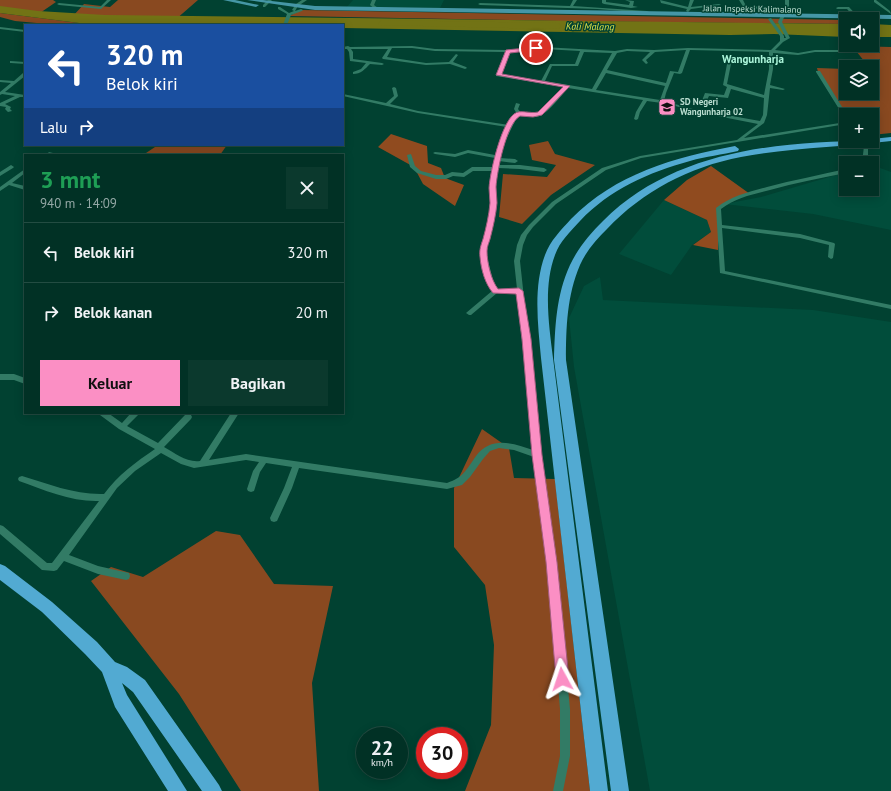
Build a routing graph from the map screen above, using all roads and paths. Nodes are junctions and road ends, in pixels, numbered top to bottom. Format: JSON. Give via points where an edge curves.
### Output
{"nodes":[{"id":1,"x":109,"y":0,"type":"edge"},
{"id":2,"x":226,"y":0,"type":"edge"},
{"id":3,"x":250,"y":0,"type":"edge"},
{"id":4,"x":305,"y":0,"type":"edge"},
{"id":5,"x":374,"y":0,"type":"edge"},
{"id":6,"x":482,"y":0,"type":"edge"},
{"id":7,"x":575,"y":0,"type":"edge"},
{"id":8,"x":604,"y":0,"type":"edge"},
{"id":9,"x":627,"y":0,"type":"edge"},
{"id":10,"x":662,"y":0,"type":"edge"},
{"id":11,"x":691,"y":0,"type":"edge"},
{"id":12,"x":740,"y":0,"type":"edge"},
{"id":13,"x":787,"y":0,"type":"edge"},
{"id":14,"x":875,"y":1,"type":"dead end"},
{"id":15,"x":267,"y":3,"type":"edge"},
{"id":16,"x":718,"y":3,"type":"edge"},
{"id":17,"x":59,"y":4,"type":"dead end"},
{"id":18,"x":480,"y":4,"type":"junction"},
{"id":19,"x":726,"y":6,"type":"dead end"},
{"id":20,"x":571,"y":7,"type":"junction"},
{"id":21,"x":643,"y":7,"type":"dead end"},
{"id":22,"x":278,"y":8,"type":"junction"},
{"id":23,"x":295,"y":8,"type":"junction"},
{"id":24,"x":689,"y":8,"type":"junction"},
{"id":25,"x":838,"y":8,"type":"dead end"},
{"id":26,"x":376,"y":9,"type":"junction"},
{"id":27,"x":560,"y":9,"type":"junction"},
{"id":28,"x":631,"y":9,"type":"junction"},
{"id":29,"x":301,"y":10,"type":"junction"},
{"id":30,"x":388,"y":10,"type":"junction"},
{"id":31,"x":613,"y":11,"type":"junction"},
{"id":32,"x":476,"y":12,"type":"junction"},
{"id":33,"x":852,"y":12,"type":"edge"},
{"id":34,"x":891,"y":13,"type":"edge"},
{"id":35,"x":686,"y":14,"type":"junction"},
{"id":36,"x":289,"y":15,"type":"junction"},
{"id":37,"x":879,"y":17,"type":"edge"},
{"id":38,"x":891,"y":17,"type":"edge"},
{"id":39,"x":772,"y":18,"type":"junction"},
{"id":40,"x":781,"y":18,"type":"junction"},
{"id":41,"x":839,"y":18,"type":"edge"},
{"id":42,"x":839,"y":20,"type":"edge"},
{"id":43,"x":879,"y":20,"type":"edge"},
{"id":44,"x":891,"y":20,"type":"edge"},
{"id":45,"x":285,"y":24,"type":"edge"},
{"id":46,"x":0,"y":28,"type":"edge"},
{"id":47,"x":24,"y":31,"type":"edge"},
{"id":48,"x":782,"y":38,"type":"junction"},
{"id":49,"x":391,"y":47,"type":"junction"},
{"id":50,"x":345,"y":48,"type":"edge"},
{"id":51,"x":688,"y":49,"type":"junction"},
{"id":52,"x":583,"y":50,"type":"junction"},
{"id":53,"x":508,"y":51,"type":"junction"},
{"id":54,"x":654,"y":51,"type":"junction"},
{"id":55,"x":770,"y":51,"type":"junction"},
{"id":56,"x":839,"y":51,"type":"edge"},
{"id":57,"x":615,"y":52,"type":"junction"},
{"id":58,"x":456,"y":55,"type":"dead end"},
{"id":59,"x":730,"y":59,"type":"dead end"},
{"id":60,"x":11,"y":62,"type":"dead end"},
{"id":61,"x":369,"y":62,"type":"junction"},
{"id":62,"x":24,"y":63,"type":"edge"},
{"id":63,"x":450,"y":63,"type":"junction"},
{"id":64,"x":646,"y":63,"type":"dead end"},
{"id":65,"x":382,"y":64,"type":"dead end"},
{"id":66,"x":466,"y":68,"type":"dead end"},
{"id":67,"x":604,"y":71,"type":"junction"},
{"id":68,"x":818,"y":72,"type":"dead end"},
{"id":69,"x":355,"y":73,"type":"dead end"},
{"id":70,"x":642,"y":74,"type":"dead end"},
{"id":71,"x":24,"y":75,"type":"edge"},
{"id":72,"x":640,"y":80,"type":"junction"},
{"id":73,"x":0,"y":81,"type":"edge"},
{"id":74,"x":15,"y":82,"type":"junction"},
{"id":75,"x":542,"y":82,"type":"junction"},
{"id":76,"x":667,"y":85,"type":"junction"},
{"id":77,"x":567,"y":86,"type":"junction"},
{"id":78,"x":730,"y":86,"type":"junction"},
{"id":79,"x":769,"y":86,"type":"junction"},
{"id":80,"x":394,"y":88,"type":"dead end"},
{"id":81,"x":783,"y":89,"type":"dead end"},
{"id":82,"x":594,"y":90,"type":"junction"},
{"id":83,"x":1,"y":93,"type":"edge"},
{"id":84,"x":20,"y":95,"type":"edge"},
{"id":85,"x":344,"y":95,"type":"edge"},
{"id":86,"x":766,"y":97,"type":"junction"},
{"id":87,"x":646,"y":98,"type":"junction"},
{"id":88,"x":662,"y":101,"type":"junction"},
{"id":89,"x":703,"y":103,"type":"dead end"},
{"id":90,"x":518,"y":104,"type":"dead end"},
{"id":91,"x":1,"y":105,"type":"edge"},
{"id":92,"x":387,"y":105,"type":"junction"},
{"id":93,"x":840,"y":108,"type":"edge"},
{"id":94,"x":10,"y":111,"type":"dead end"},
{"id":95,"x":519,"y":114,"type":"junction"},
{"id":96,"x":636,"y":119,"type":"dead end"},
{"id":97,"x":762,"y":123,"type":"junction"},
{"id":98,"x":839,"y":124,"type":"edge"},
{"id":99,"x":509,"y":126,"type":"junction"},
{"id":100,"x":750,"y":132,"type":"junction"},
{"id":101,"x":891,"y":134,"type":"edge"},
{"id":102,"x":879,"y":137,"type":"edge"},
{"id":103,"x":760,"y":138,"type":"junction"},
{"id":104,"x":879,"y":138,"type":"edge"},
{"id":105,"x":891,"y":139,"type":"edge"},
{"id":106,"x":737,"y":141,"type":"junction"},
{"id":107,"x":839,"y":141,"type":"edge"},
{"id":108,"x":839,"y":141,"type":"edge"},
{"id":109,"x":435,"y":153,"type":"dead end"},
{"id":110,"x":409,"y":155,"type":"dead end"},
{"id":111,"x":497,"y":158,"type":"junction"},
{"id":112,"x":515,"y":161,"type":"dead end"},
{"id":113,"x":11,"y":167,"type":"dead end"},
{"id":114,"x":495,"y":168,"type":"junction"},
{"id":115,"x":544,"y":170,"type":"dead end"},
{"id":116,"x":24,"y":172,"type":"edge"},
{"id":117,"x":839,"y":173,"type":"edge"},
{"id":118,"x":0,"y":174,"type":"edge"},
{"id":119,"x":8,"y":183,"type":"junction"},
{"id":120,"x":24,"y":188,"type":"edge"},
{"id":121,"x":0,"y":189,"type":"edge"},
{"id":122,"x":720,"y":226,"type":"junction"},
{"id":123,"x":831,"y":257,"type":"dead end"},
{"id":124,"x":496,"y":291,"type":"junction"},
{"id":125,"x":519,"y":291,"type":"junction"},
{"id":126,"x":891,"y":307,"type":"edge"},
{"id":127,"x":469,"y":313,"type":"dead end"},
{"id":128,"x":0,"y":377,"type":"edge"},
{"id":129,"x":24,"y":381,"type":"edge"},
{"id":130,"x":104,"y":414,"type":"edge"},
{"id":131,"x":135,"y":414,"type":"edge"},
{"id":132,"x":234,"y":414,"type":"edge"},
{"id":133,"x":188,"y":417,"type":"dead end"},
{"id":134,"x":122,"y":427,"type":"junction"},
{"id":135,"x":160,"y":448,"type":"junction"},
{"id":136,"x":537,"y":455,"type":"junction"},
{"id":137,"x":264,"y":460,"type":"junction"},
{"id":138,"x":202,"y":464,"type":"junction"},
{"id":139,"x":296,"y":464,"type":"junction"},
{"id":140,"x":22,"y":480,"type":"dead end"},
{"id":141,"x":251,"y":489,"type":"dead end"},
{"id":142,"x":106,"y":497,"type":"junction"},
{"id":143,"x":274,"y":518,"type":"dead end"},
{"id":144,"x":0,"y":529,"type":"edge"},
{"id":145,"x":63,"y":557,"type":"junction"},
{"id":146,"x":0,"y":571,"type":"edge"},
{"id":147,"x":126,"y":576,"type":"dead end"},
{"id":148,"x":109,"y":668,"type":"junction"},
{"id":149,"x":178,"y":791,"type":"edge"},
{"id":150,"x":213,"y":791,"type":"edge"},
{"id":151,"x":558,"y":791,"type":"edge"},
{"id":152,"x":599,"y":791,"type":"edge"},
{"id":153,"x":620,"y":791,"type":"edge"}],
"edges":[{"from":1,"to":17,"type":"street","via":[[101,8]]},
{"from":2,"to":15,"type":"main road","name":"Jalan Inspeksi Kalimalang"},
{"from":3,"to":15,"type":"main road","name":"Jalan Inspeksi Kalimalang"},
{"from":4,"to":23,"type":"street"},
{"from":5,"to":26,"type":"street","via":[[372,5]]},
{"from":6,"to":18,"type":"street"},
{"from":7,"to":20,"type":"street"},
{"from":8,"to":28,"type":"street","via":[[604,3]]},
{"from":9,"to":28,"type":"street","via":[[632,1]]},
{"from":10,"to":24,"type":"street"},
{"from":11,"to":24,"type":"street"},
{"from":12,"to":39,"type":"street","via":[[745,7],[767,8]]},
{"from":13,"to":40,"type":"street"},
{"from":14,"to":34,"type":"street"},
{"from":15,"to":22,"type":"main road","name":"Jalan Inspeksi Kalimalang"},
{"from":15,"to":23,"type":"main road","name":"Jalan Inspeksi Kalimalang"},
{"from":16,"to":19,"type":"street"},
{"from":16,"to":24,"type":"street"},
{"from":18,"to":27,"type":"street"},
{"from":18,"to":32,"type":"street"},
{"from":20,"to":27,"type":"street"},
{"from":20,"to":31,"type":"street"},
{"from":21,"to":28,"type":"street"},
{"from":22,"to":23,"type":"main road","name":"Jalan Inspeksi Kalimalang"},
{"from":22,"to":36,"type":"street"},
{"from":23,"to":26,"type":"main road","name":"Jalan Inspeksi Kalimalang"},
{"from":23,"to":29,"type":"main road","name":"Jalan Inspeksi Kalimalang"},
{"from":24,"to":35,"type":"street"},
{"from":25,"to":33,"type":"street","via":[[848,8]]},
{"from":26,"to":30,"type":"main road","name":"Jalan Inspeksi Kalimalang"},
{"from":27,"to":31,"type":"main road","name":"Jalan Inspeksi Kalimalang"},
{"from":27,"to":32,"type":"main road","name":"Jalan Inspeksi Kalimalang"},
{"from":28,"to":31,"type":"street"},
{"from":28,"to":35,"type":"street"},
{"from":29,"to":30,"type":"main road","name":"Jalan Inspeksi Kalimalang"},
{"from":29,"to":36,"type":"street"},
{"from":30,"to":32,"type":"main road","name":"Jalan Inspeksi Kalimalang"},
{"from":31,"to":35,"type":"main road","name":"Jalan Inspeksi Kalimalang"},
{"from":32,"to":39,"type":"main road","name":"Jalan Inspeksi Kalimalang"},
{"from":35,"to":39,"type":"main road","name":"Jalan Inspeksi Kalimalang"},
{"from":36,"to":45,"type":"street"},
{"from":37,"to":38,"type":"main road","name":"Jalan Inspeksi Kalimalang"},
{"from":39,"to":40,"type":"main road","name":"Jalan Inspeksi Kalimalang"},
{"from":39,"to":48,"type":"street"},
{"from":40,"to":41,"type":"main road","name":"Jalan Inspeksi Kalimalang"},
{"from":40,"to":42,"type":"main road","name":"Jalan Inspeksi Kalimalang"},
{"from":40,"to":48,"type":"street","via":[[788,36]]},
{"from":43,"to":44,"type":"main road"},
{"from":46,"to":47,"type":"street"},
{"from":48,"to":55,"type":"street"},
{"from":49,"to":50,"type":"street"},
{"from":49,"to":53,"type":"street"},
{"from":49,"to":63,"type":"street","via":[[384,58],[426,64]]},
{"from":50,"to":61,"type":"street","via":[[351,52],[351,60]]},
{"from":51,"to":54,"type":"street"},
{"from":51,"to":55,"type":"street"},
{"from":51,"to":76,"type":"street","via":[[680,73],[673,72]]},
{"from":52,"to":53,"type":"street","via":[[536,48]]},
{"from":52,"to":57,"type":"street"},
{"from":52,"to":75,"type":"street","via":[[577,65],[551,65]]},
{"from":53,"to":75,"type":"street","via":[[498,75]]},
{"from":54,"to":57,"type":"street"},
{"from":54,"to":64,"type":"street","via":[[644,60]]},
{"from":55,"to":56,"type":"street","via":[[798,54]]},
{"from":55,"to":79,"type":"street"},
{"from":57,"to":67,"type":"street"},
{"from":58,"to":63,"type":"street"},
{"from":59,"to":78,"type":"street","via":[[724,84]]},
{"from":60,"to":62,"type":"street"},
{"from":61,"to":65,"type":"street"},
{"from":61,"to":69,"type":"street"},
{"from":63,"to":66,"type":"street"},
{"from":67,"to":72,"type":"street"},
{"from":67,"to":82,"type":"street"},
{"from":68,"to":93,"type":"street"},
{"from":70,"to":72,"type":"street"},
{"from":71,"to":74,"type":"street"},
{"from":72,"to":76,"type":"street"},
{"from":73,"to":74,"type":"street"},
{"from":74,"to":83,"type":"street"},
{"from":75,"to":77,"type":"street"},
{"from":76,"to":88,"type":"street"},
{"from":77,"to":82,"type":"street"},
{"from":77,"to":95,"type":"street","via":[[540,114]]},
{"from":78,"to":86,"type":"street"},
{"from":78,"to":89,"type":"street","via":[[726,97],[707,94]]},
{"from":79,"to":81,"type":"street"},
{"from":79,"to":86,"type":"street"},
{"from":80,"to":92,"type":"street","via":[[396,96]]},
{"from":82,"to":87,"type":"street"},
{"from":83,"to":84,"type":"street"},
{"from":84,"to":91,"type":"street"},
{"from":85,"to":92,"type":"street"},
{"from":86,"to":97,"type":"street","via":[[766,112]]},
{"from":87,"to":88,"type":"street"},
{"from":87,"to":96,"type":"street"},
{"from":88,"to":97,"type":"street","via":[[692,110]]},
{"from":90,"to":95,"type":"street","via":[[516,109]]},
{"from":91,"to":94,"type":"street","via":[[9,107],[6,109]]},
{"from":92,"to":99,"type":"street"},
{"from":95,"to":99,"type":"street"},
{"from":97,"to":100,"type":"street"},
{"from":98,"to":103,"type":"street"},
{"from":99,"to":111,"type":"street"},
{"from":100,"to":103,"type":"street"},
{"from":100,"to":106,"type":"street"},
{"from":101,"to":102,"type":"highway"},
{"from":103,"to":106,"type":"street"},
{"from":104,"to":105,"type":"highway"},
{"from":106,"to":125,"type":"street","via":[[640,157],[604,169],[587,179],[554,203],[524,235],[517,261]]},
{"from":107,"to":152,"type":"highway","via":[[720,151],[684,159],[649,171],[622,184],[587,208],[555,244],[548,264],[544,318]]},
{"from":108,"to":153,"type":"highway","via":[[736,156],[681,172],[640,194],[618,210],[586,246],[575,266],[563,304],[560,360]]},
{"from":109,"to":111,"type":"street","via":[[455,156],[468,151]]},
{"from":110,"to":114,"type":"street","via":[[413,167],[419,172],[436,177],[464,175],[472,169]]},
{"from":111,"to":112,"type":"street"},
{"from":111,"to":114,"type":"street"},
{"from":113,"to":118,"type":"street"},
{"from":114,"to":115,"type":"street","via":[[520,167]]},
{"from":114,"to":124,"type":"street","via":[[492,188],[494,203],[483,248],[490,285]]},
{"from":116,"to":119,"type":"street"},
{"from":117,"to":122,"type":"street","via":[[768,189],[720,205]]},
{"from":119,"to":120,"type":"street"},
{"from":119,"to":121,"type":"street"},
{"from":122,"to":123,"type":"street","via":[[800,236],[832,244]]},
{"from":122,"to":126,"type":"street","via":[[722,272]]},
{"from":124,"to":125,"type":"street"},
{"from":124,"to":127,"type":"street"},
{"from":125,"to":136,"type":"street"},
{"from":128,"to":129,"type":"street","via":[[14,377]]},
{"from":130,"to":134,"type":"street"},
{"from":131,"to":134,"type":"street"},
{"from":132,"to":138,"type":"street"},
{"from":133,"to":135,"type":"street"},
{"from":134,"to":135,"type":"street"},
{"from":135,"to":138,"type":"street","via":[[184,462]]},
{"from":135,"to":142,"type":"street","via":[[132,469]]},
{"from":136,"to":139,"type":"street","via":[[510,446],[490,448],[480,456],[464,479],[454,486]]},
{"from":136,"to":151,"type":"street","via":[[552,562],[565,709],[565,756]]},
{"from":137,"to":138,"type":"street","via":[[246,457]]},
{"from":137,"to":139,"type":"street"},
{"from":137,"to":141,"type":"street"},
{"from":139,"to":143,"type":"street"},
{"from":140,"to":142,"type":"street","via":[[70,494]]},
{"from":142,"to":145,"type":"street"},
{"from":144,"to":145,"type":"street","via":[[45,567],[54,567]]},
{"from":145,"to":147,"type":"street","via":[[98,570]]},
{"from":146,"to":148,"type":"highway","via":[[47,607]]},
{"from":148,"to":149,"type":"highway","via":[[121,702]]},
{"from":148,"to":150,"type":"highway","via":[[139,686]]}]}
